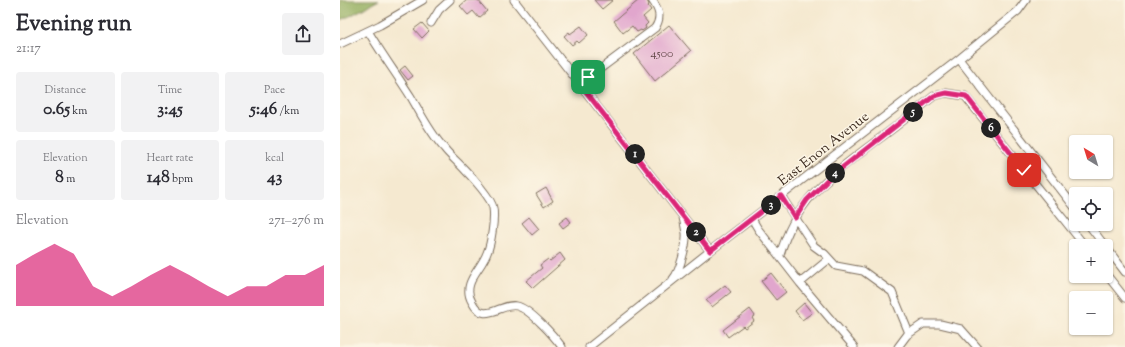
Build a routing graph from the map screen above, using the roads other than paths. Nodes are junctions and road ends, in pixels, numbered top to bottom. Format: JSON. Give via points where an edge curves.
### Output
{"nodes":[{"id":1,"x":423,"y":0,"type":"edge"},
{"id":2,"x":450,"y":0,"type":"edge"},
{"id":3,"x":514,"y":0,"type":"edge"},
{"id":4,"x":652,"y":0,"type":"edge"},
{"id":5,"x":1026,"y":0,"type":"edge"},
{"id":6,"x":431,"y":23,"type":"dead end"},
{"id":7,"x":368,"y":31,"type":"junction"},
{"id":8,"x":340,"y":44,"type":"edge"},
{"id":9,"x":959,"y":60,"type":"junction"},
{"id":10,"x":580,"y":84,"type":"junction"},
{"id":11,"x":781,"y":196,"type":"junction"},
{"id":12,"x":1069,"y":200,"type":"edge"},
{"id":13,"x":682,"y":214,"type":"junction"},
{"id":14,"x":795,"y":218,"type":"junction"},
{"id":15,"x":752,"y":219,"type":"junction"},
{"id":16,"x":1079,"y":239,"type":"edge"},
{"id":17,"x":710,"y":251,"type":"junction"},
{"id":18,"x":780,"y":255,"type":"junction"},
{"id":19,"x":1113,"y":257,"type":"edge"},
{"id":20,"x":829,"y":259,"type":"junction"},
{"id":21,"x":1125,"y":272,"type":"edge"},
{"id":22,"x":800,"y":283,"type":"junction"},
{"id":23,"x":1113,"y":283,"type":"edge"},
{"id":24,"x":668,"y":286,"type":"junction"},
{"id":25,"x":1125,"y":298,"type":"edge"},
{"id":26,"x":909,"y":333,"type":"junction"},
{"id":27,"x":562,"y":347,"type":"edge"},
{"id":28,"x":589,"y":347,"type":"edge"},
{"id":29,"x":854,"y":347,"type":"edge"},
{"id":30,"x":898,"y":347,"type":"edge"},
{"id":31,"x":977,"y":347,"type":"edge"}],
"edges":[{"from":1,"to":7,"type":"street"},
{"from":2,"to":6,"type":"street","via":[[439,10]]},
{"from":3,"to":10,"type":"street"},
{"from":4,"to":10,"type":"street","via":[[660,14],[655,28]]},
{"from":5,"to":9,"type":"street","name":"East Enon Avenue","via":[[1018,11]]},
{"from":7,"to":8,"type":"street"},
{"from":7,"to":27,"type":"street","via":[[443,147],[478,184],[494,208],[487,255],[468,285],[472,303],[485,313],[519,306],[541,323]]},
{"from":9,"to":11,"type":"street","name":"East Enon Avenue"},
{"from":9,"to":12,"type":"street"},
{"from":10,"to":13,"type":"street"},
{"from":11,"to":14,"type":"street"},
{"from":11,"to":15,"type":"street","name":"East Enon Avenue"},
{"from":13,"to":17,"type":"street"},
{"from":13,"to":24,"type":"street","via":[[686,242],[676,276]]},
{"from":14,"to":16,"type":"street","via":[[807,200],[829,178],[934,96],[946,93],[966,96]]},
{"from":14,"to":18,"type":"street"},
{"from":14,"to":20,"type":"street","via":[[814,246]]},
{"from":15,"to":17,"type":"street","name":"East Enon Avenue"},
{"from":15,"to":18,"type":"street"},
{"from":17,"to":24,"type":"street","name":"East Enon Avenue"},
{"from":18,"to":22,"type":"street"},
{"from":19,"to":21,"type":"street"},
{"from":20,"to":22,"type":"street"},
{"from":20,"to":26,"type":"street","via":[[836,266],[863,271],[892,292]]},
{"from":22,"to":29,"type":"street"},
{"from":23,"to":25,"type":"street"},
{"from":24,"to":28,"type":"street","name":"East Enon Avenue"},
{"from":26,"to":30,"type":"street"},
{"from":26,"to":31,"type":"street","via":[[923,324],[940,324],[962,329]]}]}
